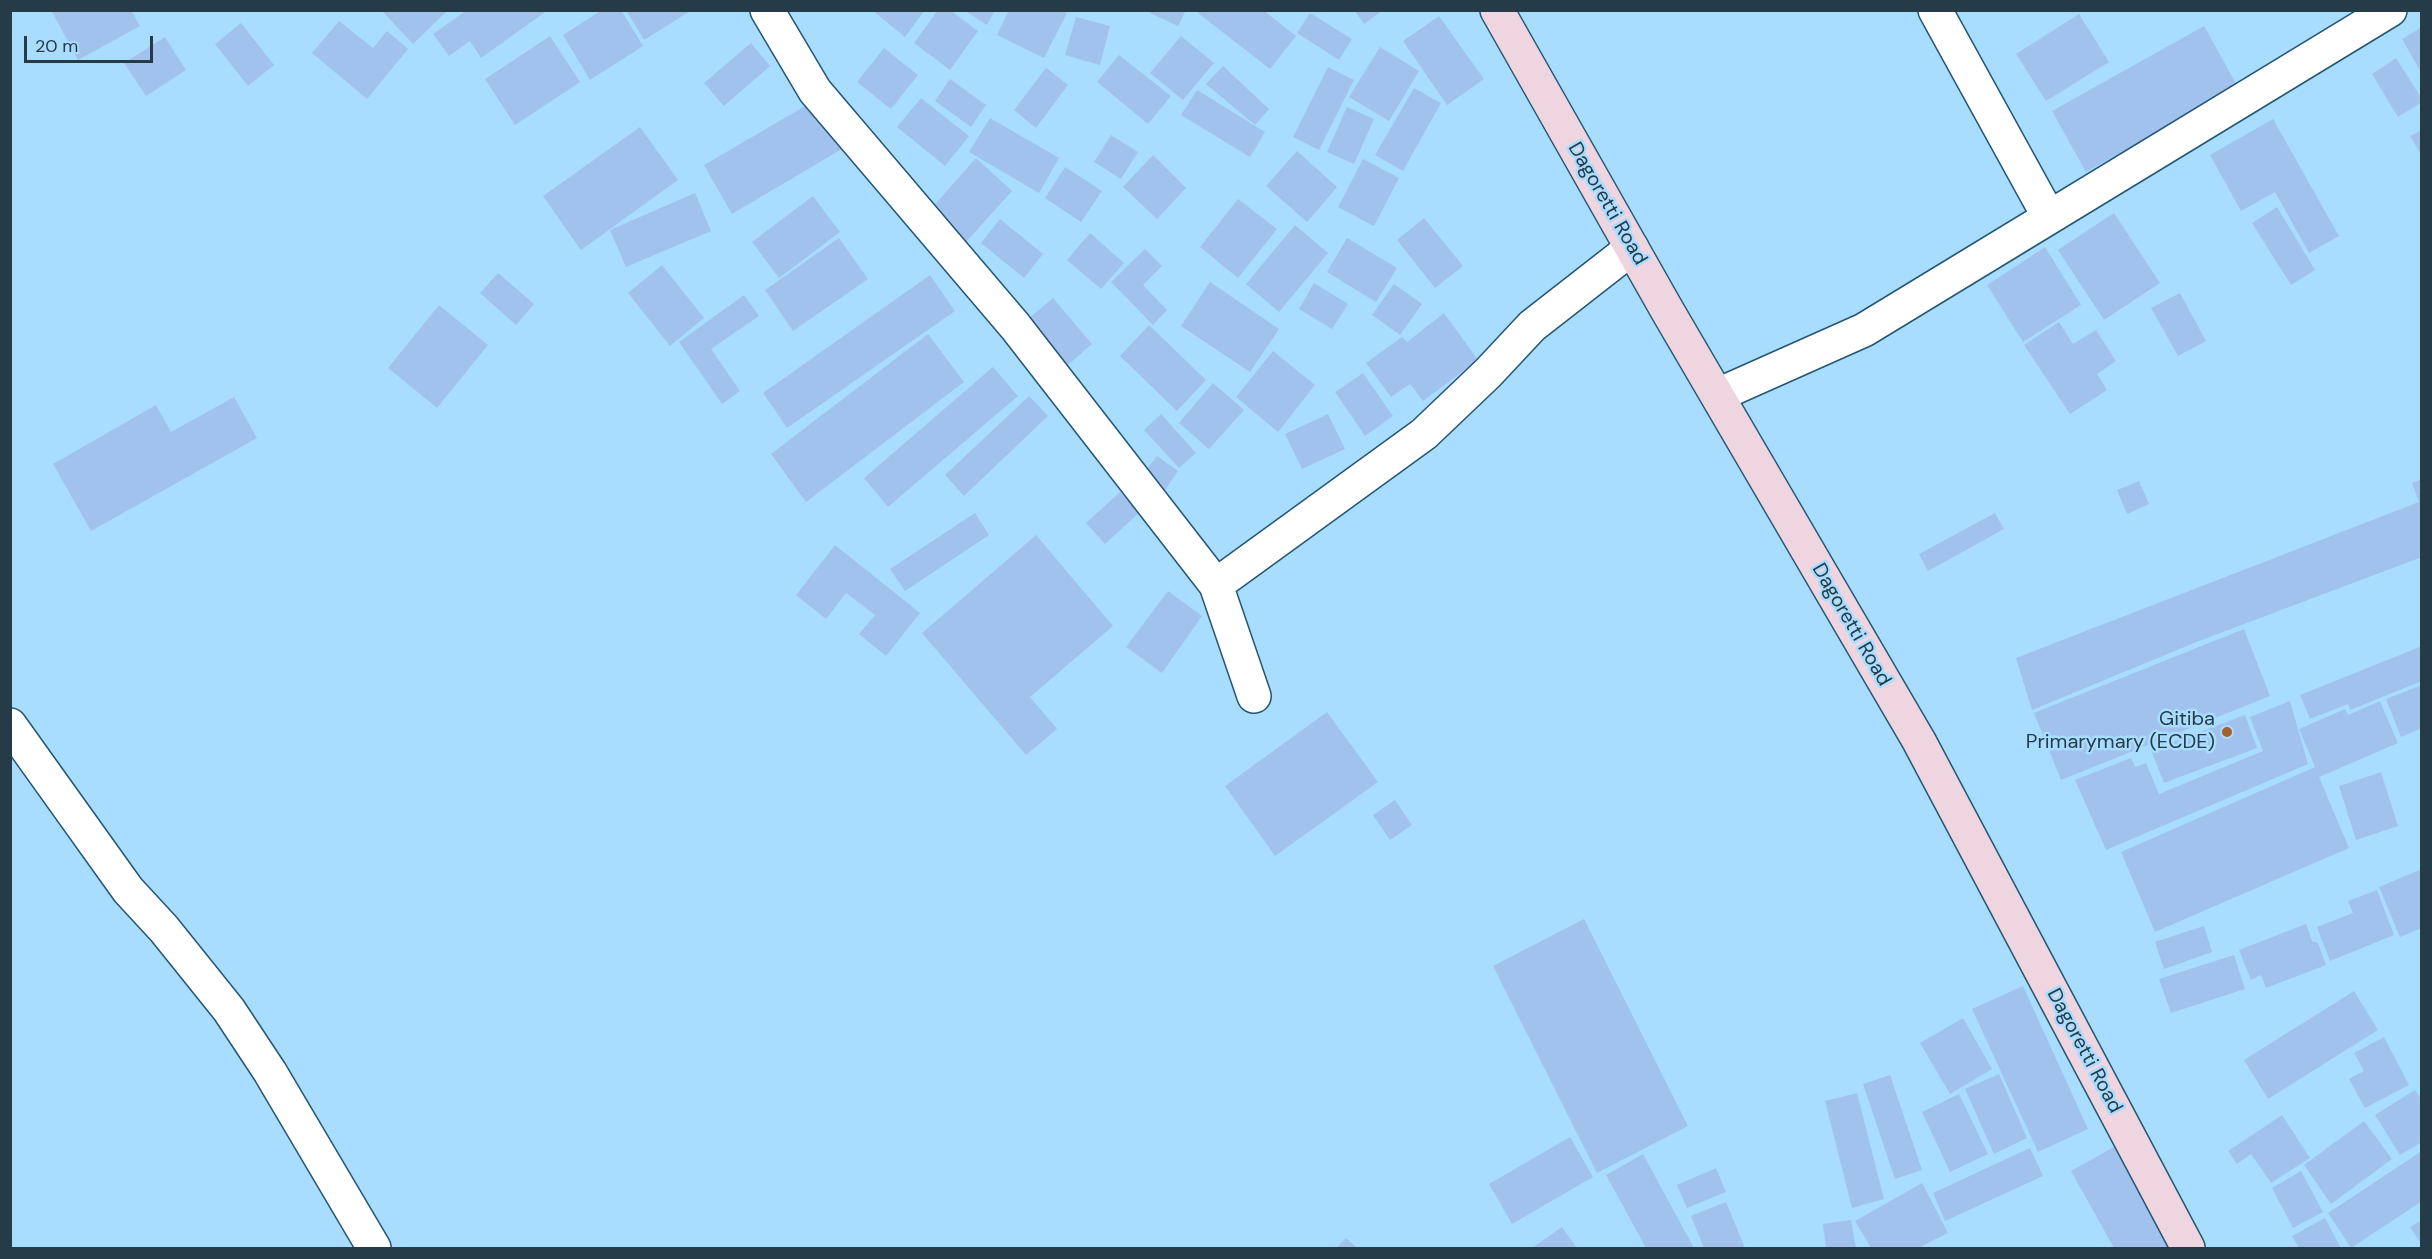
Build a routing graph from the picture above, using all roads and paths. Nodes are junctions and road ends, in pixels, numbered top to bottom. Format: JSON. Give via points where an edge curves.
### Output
{"nodes":[{"id":1,"x":767,"y":10,"type":"edge"},
{"id":2,"x":1497,"y":10,"type":"edge"},
{"id":3,"x":1935,"y":10,"type":"edge"},
{"id":4,"x":2390,"y":10,"type":"edge"},
{"id":5,"x":2049,"y":217,"type":"junction"},
{"id":6,"x":1632,"y":248,"type":"junction"},
{"id":7,"x":1718,"y":395,"type":"junction"},
{"id":8,"x":1216,"y":585,"type":"junction"},
{"id":9,"x":1254,"y":696,"type":"dead end"},
{"id":10,"x":10,"y":725,"type":"edge"},
{"id":11,"x":374,"y":1248,"type":"edge"},
{"id":12,"x":2188,"y":1248,"type":"edge"}],
"edges":[{"from":1,"to":8,"type":"street","via":[[815,91],[1015,326]]},
{"from":2,"to":6,"type":"main road","name":"Dagoretti Road"},
{"from":3,"to":5,"type":"street"},
{"from":4,"to":5,"type":"street"},
{"from":5,"to":7,"type":"street","via":[[1864,330]]},
{"from":6,"to":7,"type":"main road","name":"Dagoretti Road"},
{"from":6,"to":8,"type":"street","via":[[1532,326],[1424,434]]},
{"from":7,"to":12,"type":"main road","name":"Dagoretti Road","via":[[1919,741]]},
{"from":8,"to":9,"type":"street"},
{"from":10,"to":11,"type":"street","via":[[128,890],[230,1010]]}]}
